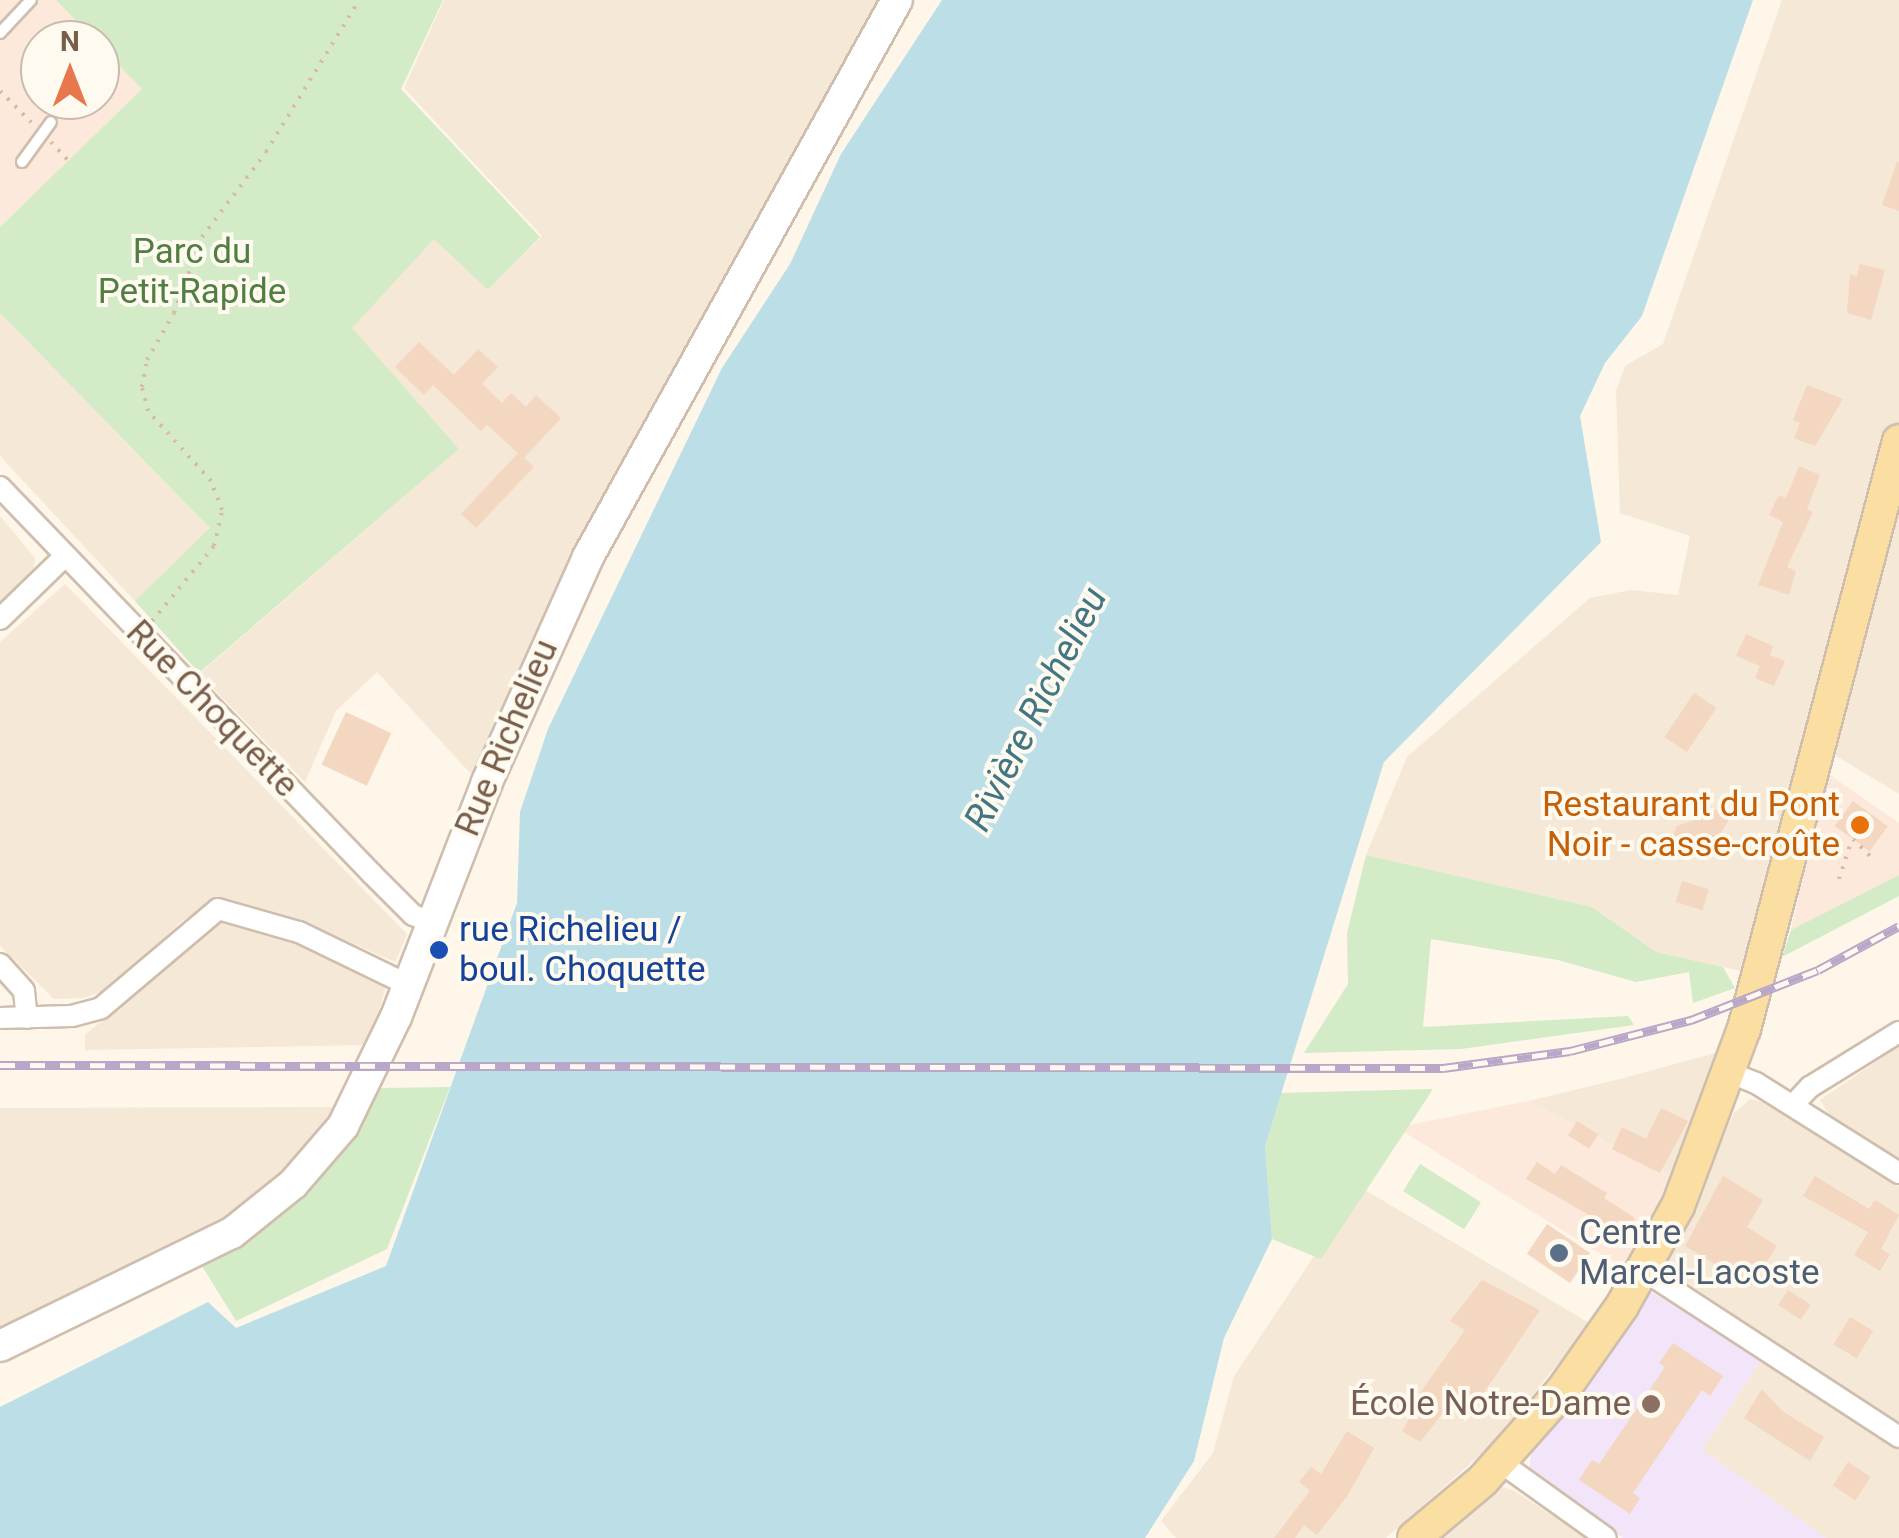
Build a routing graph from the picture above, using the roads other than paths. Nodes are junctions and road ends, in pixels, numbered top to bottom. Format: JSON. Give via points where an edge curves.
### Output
{"nodes":[{"id":1,"x":31,"y":0,"type":"edge"},
{"id":2,"x":897,"y":0,"type":"edge"},
{"id":3,"x":0,"y":33,"type":"edge"},
{"id":4,"x":51,"y":122,"type":"dead end"},
{"id":5,"x":22,"y":162,"type":"dead end"},
{"id":6,"x":1899,"y":441,"type":"edge"},
{"id":7,"x":0,"y":487,"type":"edge"},
{"id":8,"x":64,"y":556,"type":"junction"},
{"id":9,"x":0,"y":620,"type":"edge"},
{"id":10,"x":431,"y":922,"type":"junction"},
{"id":11,"x":0,"y":964,"type":"edge"},
{"id":12,"x":408,"y":984,"type":"junction"},
{"id":13,"x":0,"y":1018,"type":"edge"},
{"id":14,"x":27,"y":1018,"type":"junction"},
{"id":15,"x":1899,"y":1032,"type":"edge"},
{"id":16,"x":1731,"y":1074,"type":"junction"},
{"id":17,"x":1793,"y":1105,"type":"junction"},
{"id":18,"x":1899,"y":1173,"type":"edge"},
{"id":19,"x":1643,"y":1270,"type":"junction"},
{"id":20,"x":0,"y":1346,"type":"edge"},
{"id":21,"x":1899,"y":1437,"type":"edge"},
{"id":22,"x":1500,"y":1462,"type":"junction"},
{"id":23,"x":1414,"y":1538,"type":"edge"},
{"id":24,"x":1606,"y":1538,"type":"edge"}],
"edges":[{"from":1,"to":3,"type":"lane"},
{"from":2,"to":10,"type":"main road","name":"Rue Richelieu","via":[[588,557]]},
{"from":4,"to":5,"type":"lane"},
{"from":6,"to":16,"type":"main road"},
{"from":7,"to":8,"type":"street","name":"Rue Choquette"},
{"from":8,"to":9,"type":"street"},
{"from":8,"to":10,"type":"street","name":"Rue Choquette","via":[[413,915]]},
{"from":10,"to":12,"type":"main road","name":"Rue Richelieu"},
{"from":11,"to":14,"type":"street","via":[[24,991]]},
{"from":12,"to":14,"type":"street","via":[[298,932],[222,908],[100,1008]]},
{"from":12,"to":20,"type":"main road","name":"Rue Richelieu","via":[[358,1102],[293,1184],[209,1247]]},
{"from":13,"to":14,"type":"street"},
{"from":15,"to":17,"type":"street","via":[[1810,1087]]},
{"from":16,"to":17,"type":"street"},
{"from":16,"to":19,"type":"main road","via":[[1678,1206]]},
{"from":17,"to":18,"type":"street"},
{"from":19,"to":21,"type":"street"},
{"from":19,"to":22,"type":"main road","via":[[1583,1363]]},
{"from":22,"to":23,"type":"main road"},
{"from":22,"to":24,"type":"street"}]}
